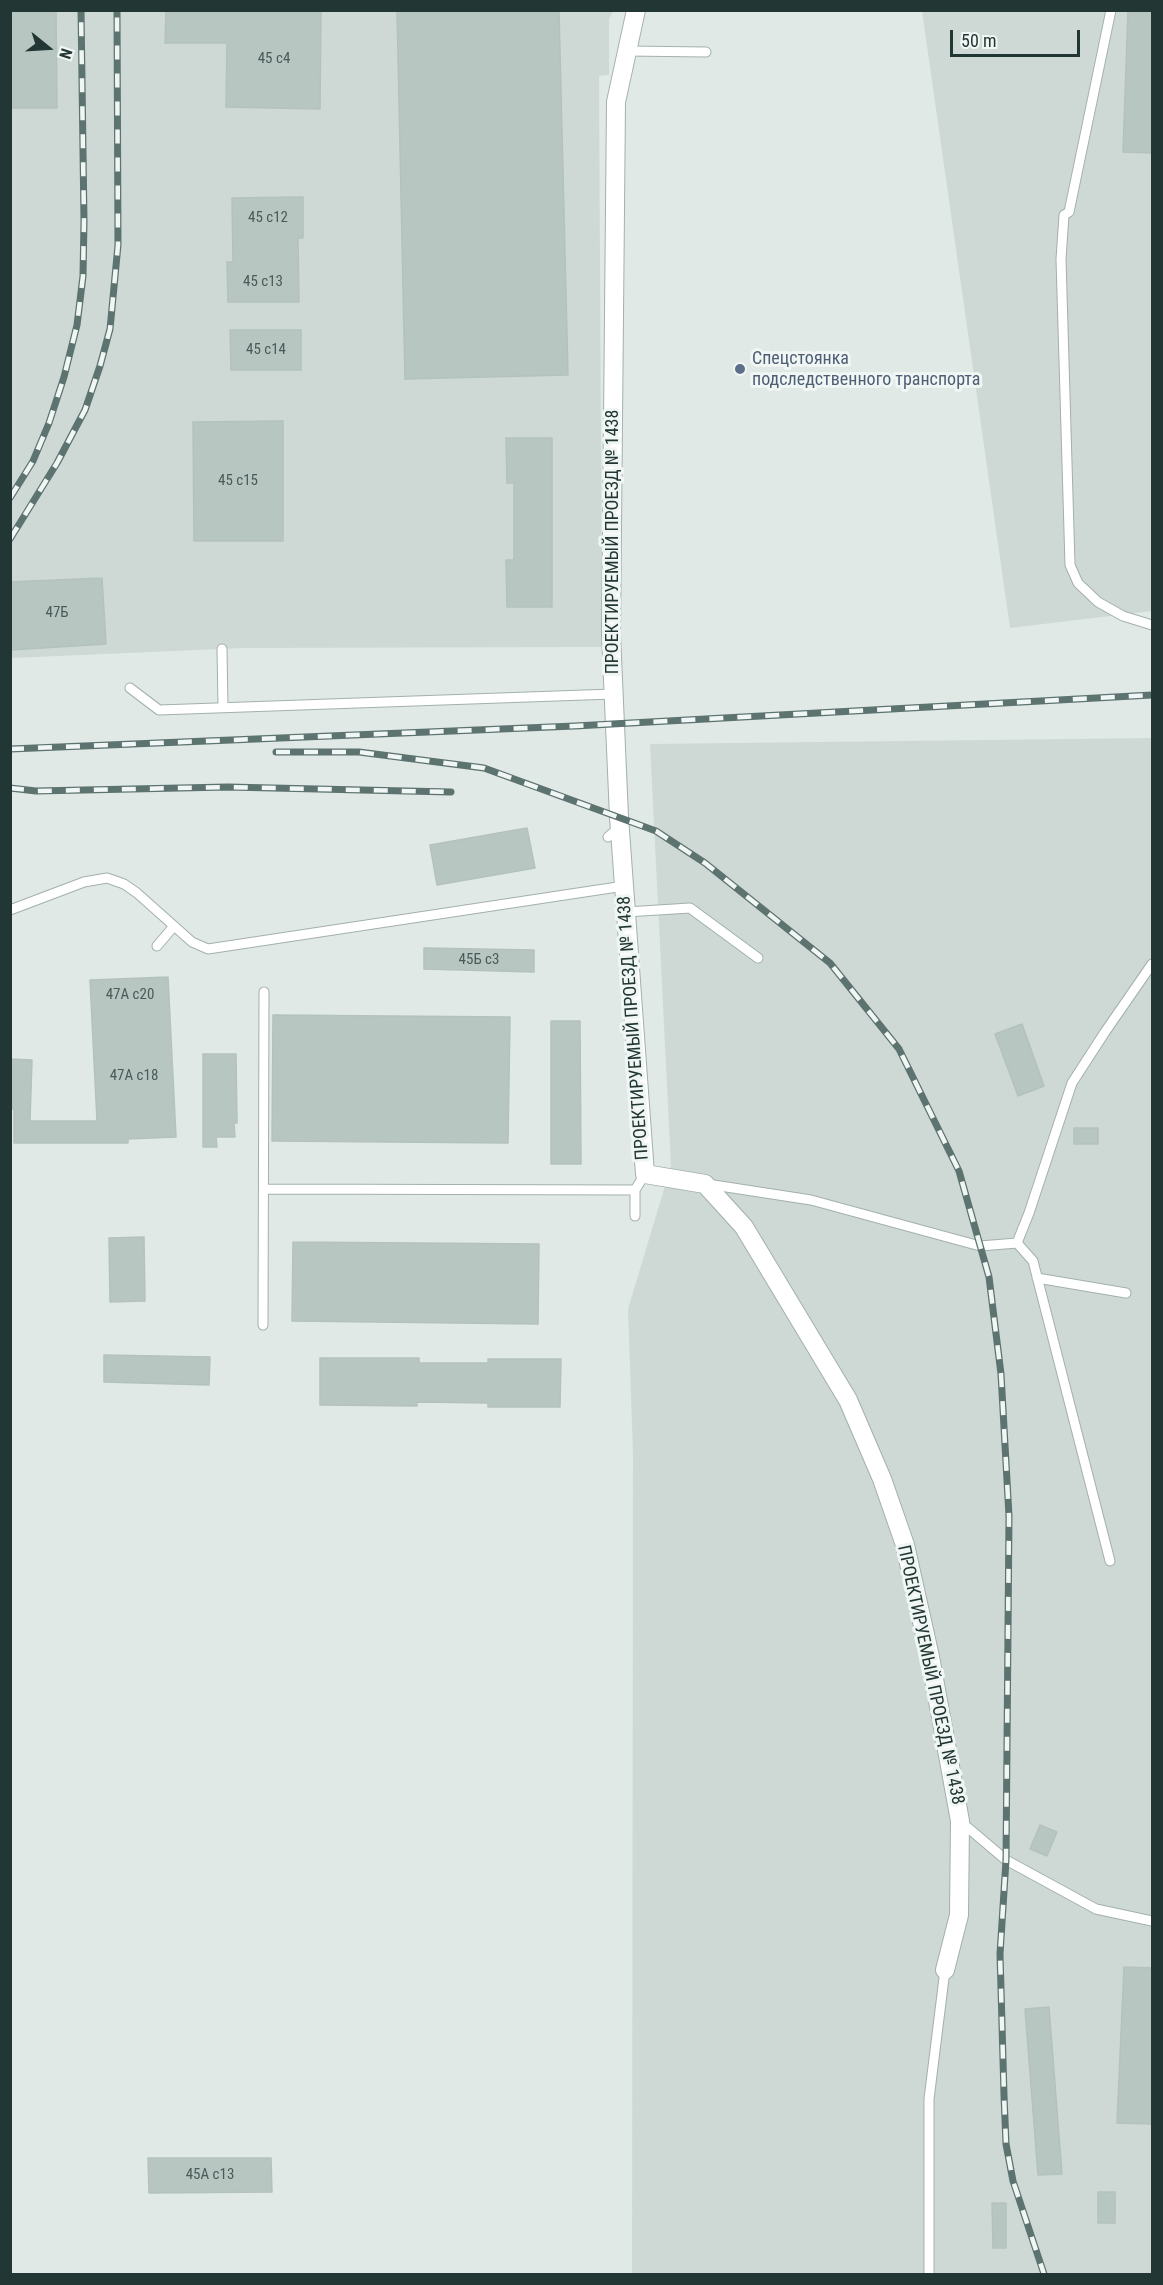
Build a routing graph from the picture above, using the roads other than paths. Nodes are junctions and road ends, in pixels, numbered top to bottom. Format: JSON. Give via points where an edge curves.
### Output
{"nodes":[{"id":1,"x":636,"y":10,"type":"edge"},
{"id":2,"x":1111,"y":10,"type":"edge"},
{"id":3,"x":627,"y":51,"type":"junction"},
{"id":4,"x":706,"y":52,"type":"dead end"},
{"id":5,"x":1152,"y":625,"type":"edge"},
{"id":6,"x":222,"y":649,"type":"dead end"},
{"id":7,"x":130,"y":688,"type":"dead end"},
{"id":8,"x":613,"y":694,"type":"junction"},
{"id":9,"x":223,"y":707,"type":"junction"},
{"id":10,"x":624,"y":885,"type":"junction"},
{"id":11,"x":10,"y":910,"type":"edge"},
{"id":12,"x":626,"y":912,"type":"junction"},
{"id":13,"x":174,"y":926,"type":"junction"},
{"id":14,"x":157,"y":946,"type":"dead end"},
{"id":15,"x":758,"y":958,"type":"dead end"},
{"id":16,"x":1152,"y":964,"type":"edge"},
{"id":17,"x":264,"y":992,"type":"dead end"},
{"id":18,"x":645,"y":1174,"type":"junction"},
{"id":19,"x":705,"y":1184,"type":"junction"},
{"id":20,"x":264,"y":1189,"type":"junction"},
{"id":21,"x":635,"y":1190,"type":"junction"},
{"id":22,"x":635,"y":1216,"type":"dead end"},
{"id":23,"x":1017,"y":1243,"type":"junction"},
{"id":24,"x":1037,"y":1278,"type":"junction"},
{"id":25,"x":1125,"y":1293,"type":"dead end"},
{"id":26,"x":263,"y":1325,"type":"dead end"},
{"id":27,"x":1110,"y":1561,"type":"dead end"},
{"id":28,"x":960,"y":1821,"type":"junction"},
{"id":29,"x":1152,"y":1921,"type":"edge"},
{"id":30,"x":945,"y":1970,"type":"joint"},
{"id":31,"x":929,"y":2274,"type":"edge"}],
"edges":[{"from":1,"to":3,"type":"street","name":"ПРОЕКТИРУЕМЫЙ ПРОЕЗД № 1438"},
{"from":2,"to":5,"type":"lane","via":[[1069,212],[1064,215],[1061,260],[1070,565],[1078,583],[1098,602],[1123,616]]},
{"from":3,"to":4,"type":"lane"},
{"from":3,"to":8,"type":"street","name":"ПРОЕКТИРУЕМЫЙ ПРОЕЗД № 1438","via":[[615,125]]},
{"from":6,"to":9,"type":"lane"},
{"from":7,"to":9,"type":"lane","via":[[159,710]]},
{"from":8,"to":9,"type":"lane"},
{"from":8,"to":10,"type":"street","name":"ПРОЕКТИРУЕМЫЙ ПРОЕЗД № 1438","via":[[614,832]]},
{"from":10,"to":12,"type":"street","name":"ПРОЕКТИРУЕМЫЙ ПРОЕЗД № 1438"},
{"from":10,"to":13,"type":"lane","via":[[208,949],[192,942]]},
{"from":11,"to":13,"type":"lane","via":[[84,882],[107,878],[137,893]]},
{"from":12,"to":15,"type":"lane","via":[[690,908]]},
{"from":12,"to":18,"type":"street","name":"ПРОЕКТИРУЕМЫЙ ПРОЕЗД № 1438"},
{"from":13,"to":14,"type":"lane"},
{"from":16,"to":23,"type":"lane","via":[[1072,1083]]},
{"from":17,"to":20,"type":"lane"},
{"from":18,"to":19,"type":"street","name":"ПРОЕКТИРУЕМЫЙ ПРОЕЗД № 1438"},
{"from":18,"to":21,"type":"lane"},
{"from":19,"to":23,"type":"lane","via":[[811,1200],[980,1246]]},
{"from":19,"to":28,"type":"street","name":"ПРОЕКТИРУЕМЫЙ ПРОЕЗД № 1438","via":[[744,1227],[785,1293],[848,1400],[882,1479],[905,1545]]},
{"from":20,"to":21,"type":"lane"},
{"from":20,"to":26,"type":"lane"},
{"from":21,"to":22,"type":"lane"},
{"from":23,"to":24,"type":"lane","via":[[1033,1261]]},
{"from":24,"to":25,"type":"lane"},
{"from":24,"to":27,"type":"lane"},
{"from":28,"to":29,"type":"lane","via":[[1006,1860],[1096,1909]]},
{"from":28,"to":30,"type":"street","name":"ПРОЕКТИРУЕМЫЙ ПРОЕЗД № 1438","via":[[959,1915]]},
{"from":30,"to":31,"type":"lane","via":[[930,2099]]}]}
